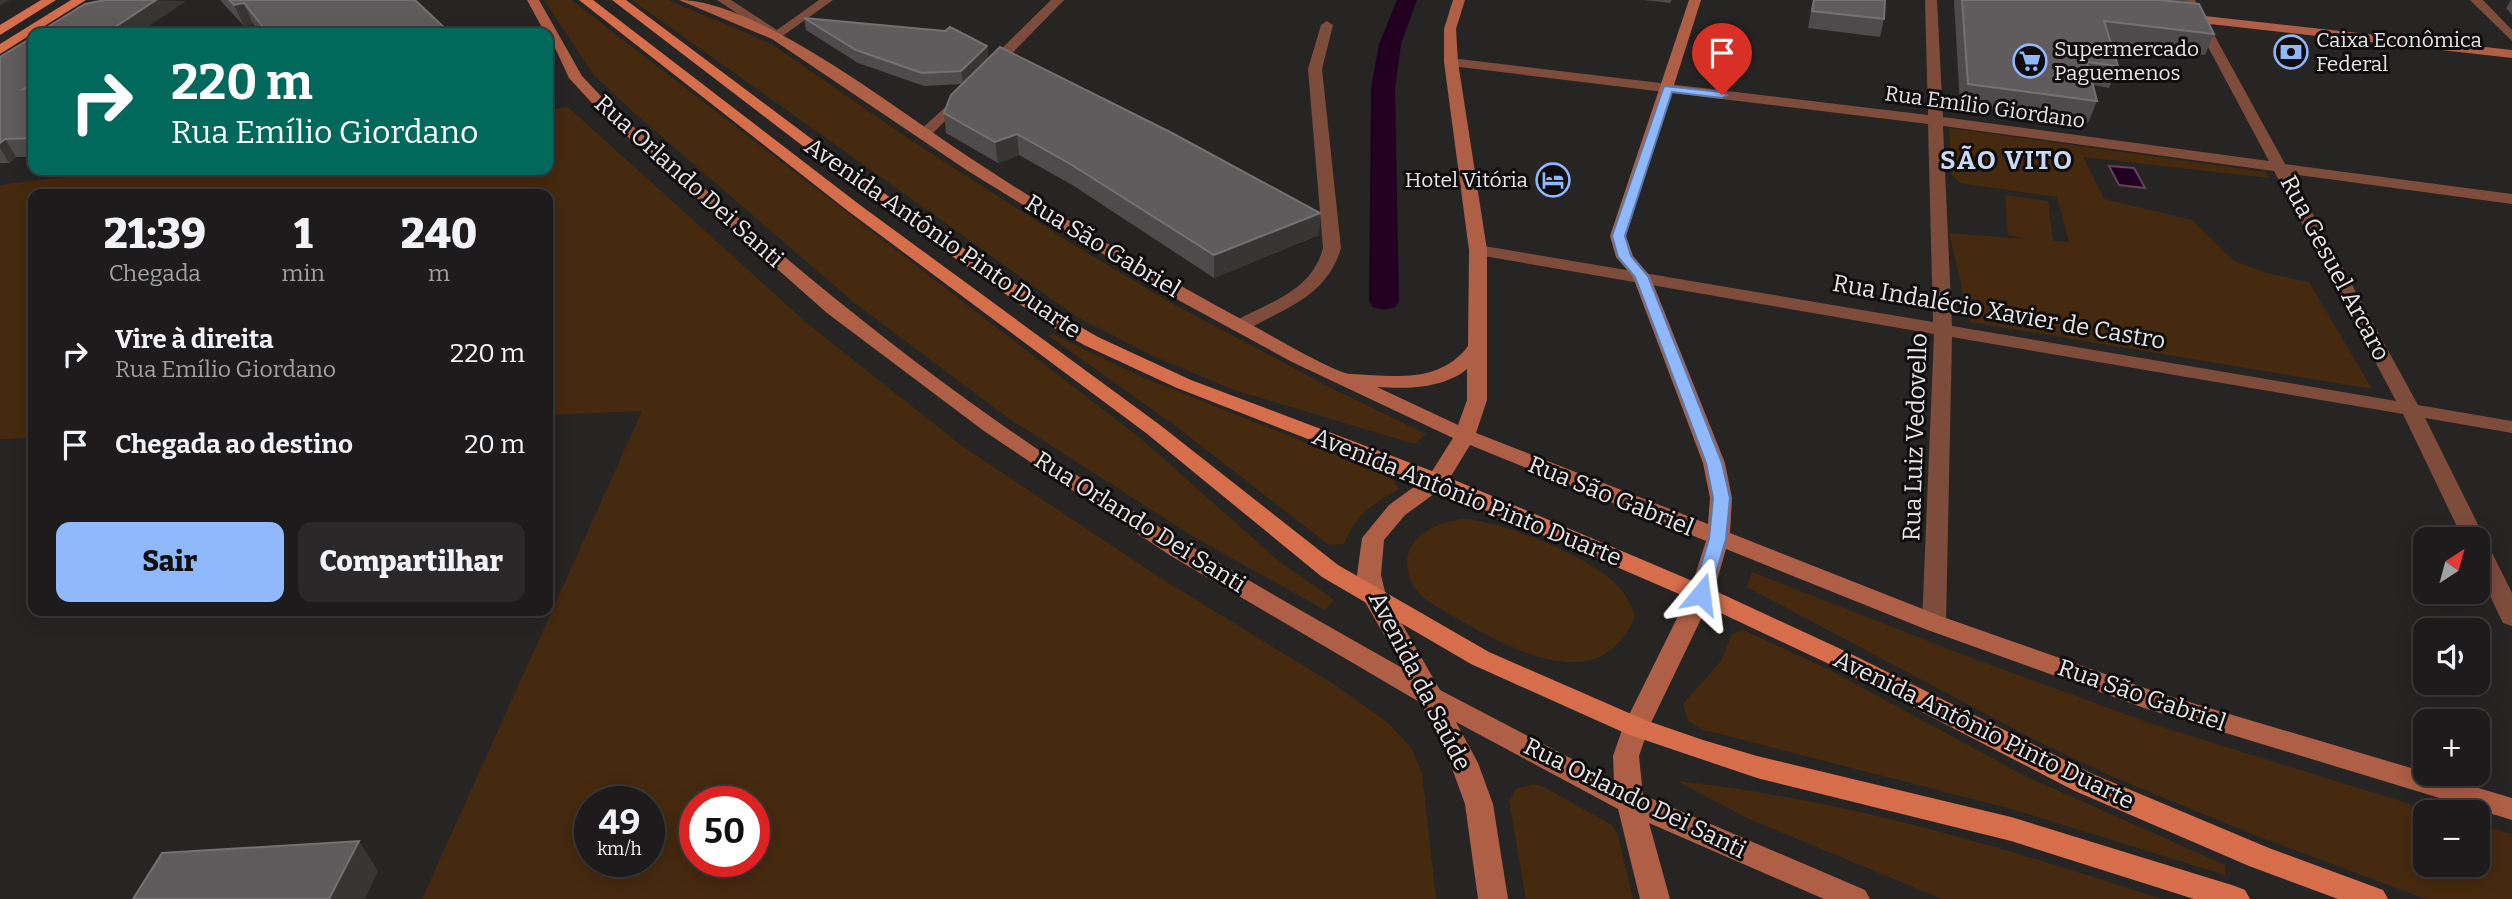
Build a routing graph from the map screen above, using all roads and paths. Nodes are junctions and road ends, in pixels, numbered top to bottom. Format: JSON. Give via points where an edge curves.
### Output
{"nodes":[{"id":1,"x":50,"y":0,"type":"edge"},
{"id":2,"x":80,"y":0,"type":"edge"},
{"id":3,"x":533,"y":0,"type":"edge"},
{"id":4,"x":585,"y":0,"type":"edge"},
{"id":5,"x":618,"y":0,"type":"edge"},
{"id":6,"x":685,"y":0,"type":"edge"},
{"id":7,"x":723,"y":0,"type":"edge"},
{"id":8,"x":827,"y":0,"type":"edge"},
{"id":9,"x":1058,"y":0,"type":"edge"},
{"id":10,"x":1460,"y":0,"type":"edge"},
{"id":11,"x":1695,"y":0,"type":"edge"},
{"id":12,"x":1930,"y":0,"type":"edge"},
{"id":13,"x":2189,"y":0,"type":"edge"},
{"id":14,"x":2476,"y":0,"type":"edge"},
{"id":15,"x":2162,"y":15,"type":"edge"},
{"id":16,"x":2199,"y":19,"type":"junction"},
{"id":17,"x":1327,"y":25,"type":"dead end"},
{"id":18,"x":35,"y":28,"type":"edge"},
{"id":19,"x":548,"y":28,"type":"edge"},
{"id":20,"x":0,"y":31,"type":"edge"},
{"id":21,"x":28,"y":32,"type":"edge"},
{"id":22,"x":553,"y":36,"type":"edge"},
{"id":23,"x":778,"y":36,"type":"junction"},
{"id":24,"x":2512,"y":37,"type":"edge"},
{"id":25,"x":0,"y":50,"type":"edge"},
{"id":26,"x":2512,"y":54,"type":"edge"},
{"id":27,"x":1451,"y":62,"type":"junction"},
{"id":28,"x":1668,"y":89,"type":"junction"},
{"id":29,"x":1937,"y":121,"type":"junction"},
{"id":30,"x":923,"y":134,"type":"junction"},
{"id":31,"x":2280,"y":168,"type":"junction"},
{"id":32,"x":2512,"y":200,"type":"edge"},
{"id":33,"x":1478,"y":250,"type":"junction"},
{"id":34,"x":1641,"y":276,"type":"junction"},
{"id":35,"x":1240,"y":326,"type":"junction"},
{"id":36,"x":1943,"y":330,"type":"junction"},
{"id":37,"x":1479,"y":344,"type":"junction"},
{"id":38,"x":1325,"y":370,"type":"junction"},
{"id":39,"x":2411,"y":410,"type":"junction"},
{"id":40,"x":2512,"y":427,"type":"edge"},
{"id":41,"x":1465,"y":436,"type":"junction"},
{"id":42,"x":1437,"y":481,"type":"junction"},
{"id":43,"x":2468,"y":527,"type":"edge"},
{"id":44,"x":1718,"y":539,"type":"junction"},
{"id":45,"x":2490,"y":572,"type":"edge"},
{"id":46,"x":1701,"y":594,"type":"junction"},
{"id":47,"x":1374,"y":597,"type":"junction"},
{"id":48,"x":2512,"y":617,"type":"edge"},
{"id":49,"x":1934,"y":623,"type":"junction"},
{"id":50,"x":1433,"y":698,"type":"junction"},
{"id":51,"x":1636,"y":727,"type":"junction"},
{"id":52,"x":1630,"y":802,"type":"junction"},
{"id":53,"x":2512,"y":809,"type":"edge"},
{"id":54,"x":1493,"y":899,"type":"edge"},
{"id":55,"x":1655,"y":899,"type":"edge"},
{"id":56,"x":1855,"y":899,"type":"edge"},
{"id":57,"x":2235,"y":899,"type":"edge"},
{"id":58,"x":2373,"y":899,"type":"edge"}],
"edges":[{"from":1,"to":20,"type":"main road"},
{"from":2,"to":18,"type":"main road"},
{"from":3,"to":19,"type":"main road","name":"Rua Orlando Dei Santi"},
{"from":4,"to":47,"type":"main road","name":"Avenida Antônio Pinto Duarte","via":[[854,208],[1153,429],[1287,540]]},
{"from":5,"to":42,"type":"main road","name":"Avenida Antônio Pinto Duarte","via":[[882,199],[1056,321],[1184,384]]},
{"from":6,"to":23,"type":"main road","name":"Rua São Gabriel"},
{"from":7,"to":23,"type":"street","name":"Rua São Gabriel"},
{"from":8,"to":23,"type":"street"},
{"from":9,"to":30,"type":"street"},
{"from":10,"to":27,"type":"main road","name":"Avenida da Saúde","via":[[1450,29]]},
{"from":11,"to":28,"type":"main road"},
{"from":12,"to":29,"type":"street","name":"Rua Luiz Vedovello"},
{"from":13,"to":16,"type":"street","name":"Rua Gesuel Arcaro"},
{"from":14,"to":24,"type":"street"},
{"from":15,"to":16,"type":"main road"},
{"from":16,"to":26,"type":"main road"},
{"from":16,"to":31,"type":"street","name":"Rua Gesuel Arcaro"},
{"from":17,"to":35,"type":"street","via":[[1315,69],[1332,248],[1326,269],[1311,287]]},
{"from":21,"to":25,"type":"main road"},
{"from":22,"to":50,"type":"main road","name":"Rua Orlando Dei Santi","via":[[576,78],[608,113],[833,309],[991,427],[1180,551]]},
{"from":23,"to":30,"type":"main road","name":"Rua São Gabriel"},
{"from":27,"to":28,"type":"street","name":"Rua Emílio Giordano"},
{"from":27,"to":33,"type":"main road","name":"Avenida da Saúde"},
{"from":28,"to":29,"type":"street","name":"Rua Emílio Giordano"},
{"from":28,"to":34,"type":"main road","via":[[1618,236],[1625,257]]},
{"from":29,"to":31,"type":"street","name":"Rua Emílio Giordano"},
{"from":29,"to":36,"type":"street","name":"Rua Luiz Vedovello"},
{"from":30,"to":35,"type":"main road","name":"Rua São Gabriel"},
{"from":31,"to":32,"type":"street","name":"Rua Emílio Giordano"},
{"from":31,"to":39,"type":"street","name":"Rua Gesuel Arcaro"},
{"from":33,"to":34,"type":"street","name":"Rua Indalécio Xavier de Castro"},
{"from":33,"to":37,"type":"main road","name":"Avenida da Saúde"},
{"from":34,"to":36,"type":"street","name":"Rua Indalécio Xavier de Castro"},
{"from":34,"to":44,"type":"main road","via":[[1714,463],[1721,498]]},
{"from":35,"to":38,"type":"main road","name":"Rua São Gabriel"},
{"from":36,"to":39,"type":"street","name":"Rua Indalécio Xavier de Castro"},
{"from":36,"to":49,"type":"street","name":"Rua Luiz Vedovello"},
{"from":37,"to":38,"type":"main road","via":[[1465,365],[1429,380],[1374,381]]},
{"from":37,"to":41,"type":"main road","name":"Avenida da Saúde","via":[[1477,400]]},
{"from":38,"to":41,"type":"main road","name":"Rua São Gabriel"},
{"from":39,"to":40,"type":"street","name":"Rua Indalécio Xavier de Castro"},
{"from":39,"to":43,"type":"street","name":"Rua Gesuel Arcaro"},
{"from":41,"to":42,"type":"main road","name":"Avenida da Saúde"},
{"from":41,"to":44,"type":"main road","name":"Rua São Gabriel"},
{"from":42,"to":46,"type":"main road","name":"Avenida Antônio Pinto Duarte"},
{"from":42,"to":47,"type":"main road","name":"Avenida da Saúde","via":[[1397,510],[1373,538],[1369,575]]},
{"from":44,"to":46,"type":"main road"},
{"from":44,"to":49,"type":"main road","name":"Rua São Gabriel"},
{"from":45,"to":48,"type":"street"},
{"from":46,"to":51,"type":"main road"},
{"from":46,"to":58,"type":"main road","name":"Avenida Antônio Pinto Duarte","via":[[2085,783],[2259,857]]},
{"from":47,"to":50,"type":"main road","name":"Avenida da Saúde"},
{"from":47,"to":51,"type":"main road","name":"Avenida Antônio Pinto Duarte","via":[[1480,658]]},
{"from":49,"to":53,"type":"main road","name":"Rua São Gabriel","via":[[2156,702]]},
{"from":50,"to":52,"type":"main road","name":"Rua Orlando Dei Santi"},
{"from":50,"to":54,"type":"main road","name":"Avenida da Saúde","via":[[1479,804]]},
{"from":51,"to":52,"type":"main road","via":[[1626,762]]},
{"from":51,"to":57,"type":"main road","name":"Avenida Antônio Pinto Duarte","via":[[1757,767],[2011,829]]},
{"from":52,"to":55,"type":"main road"},
{"from":52,"to":56,"type":"main road","name":"Rua Orlando Dei Santi"}]}
